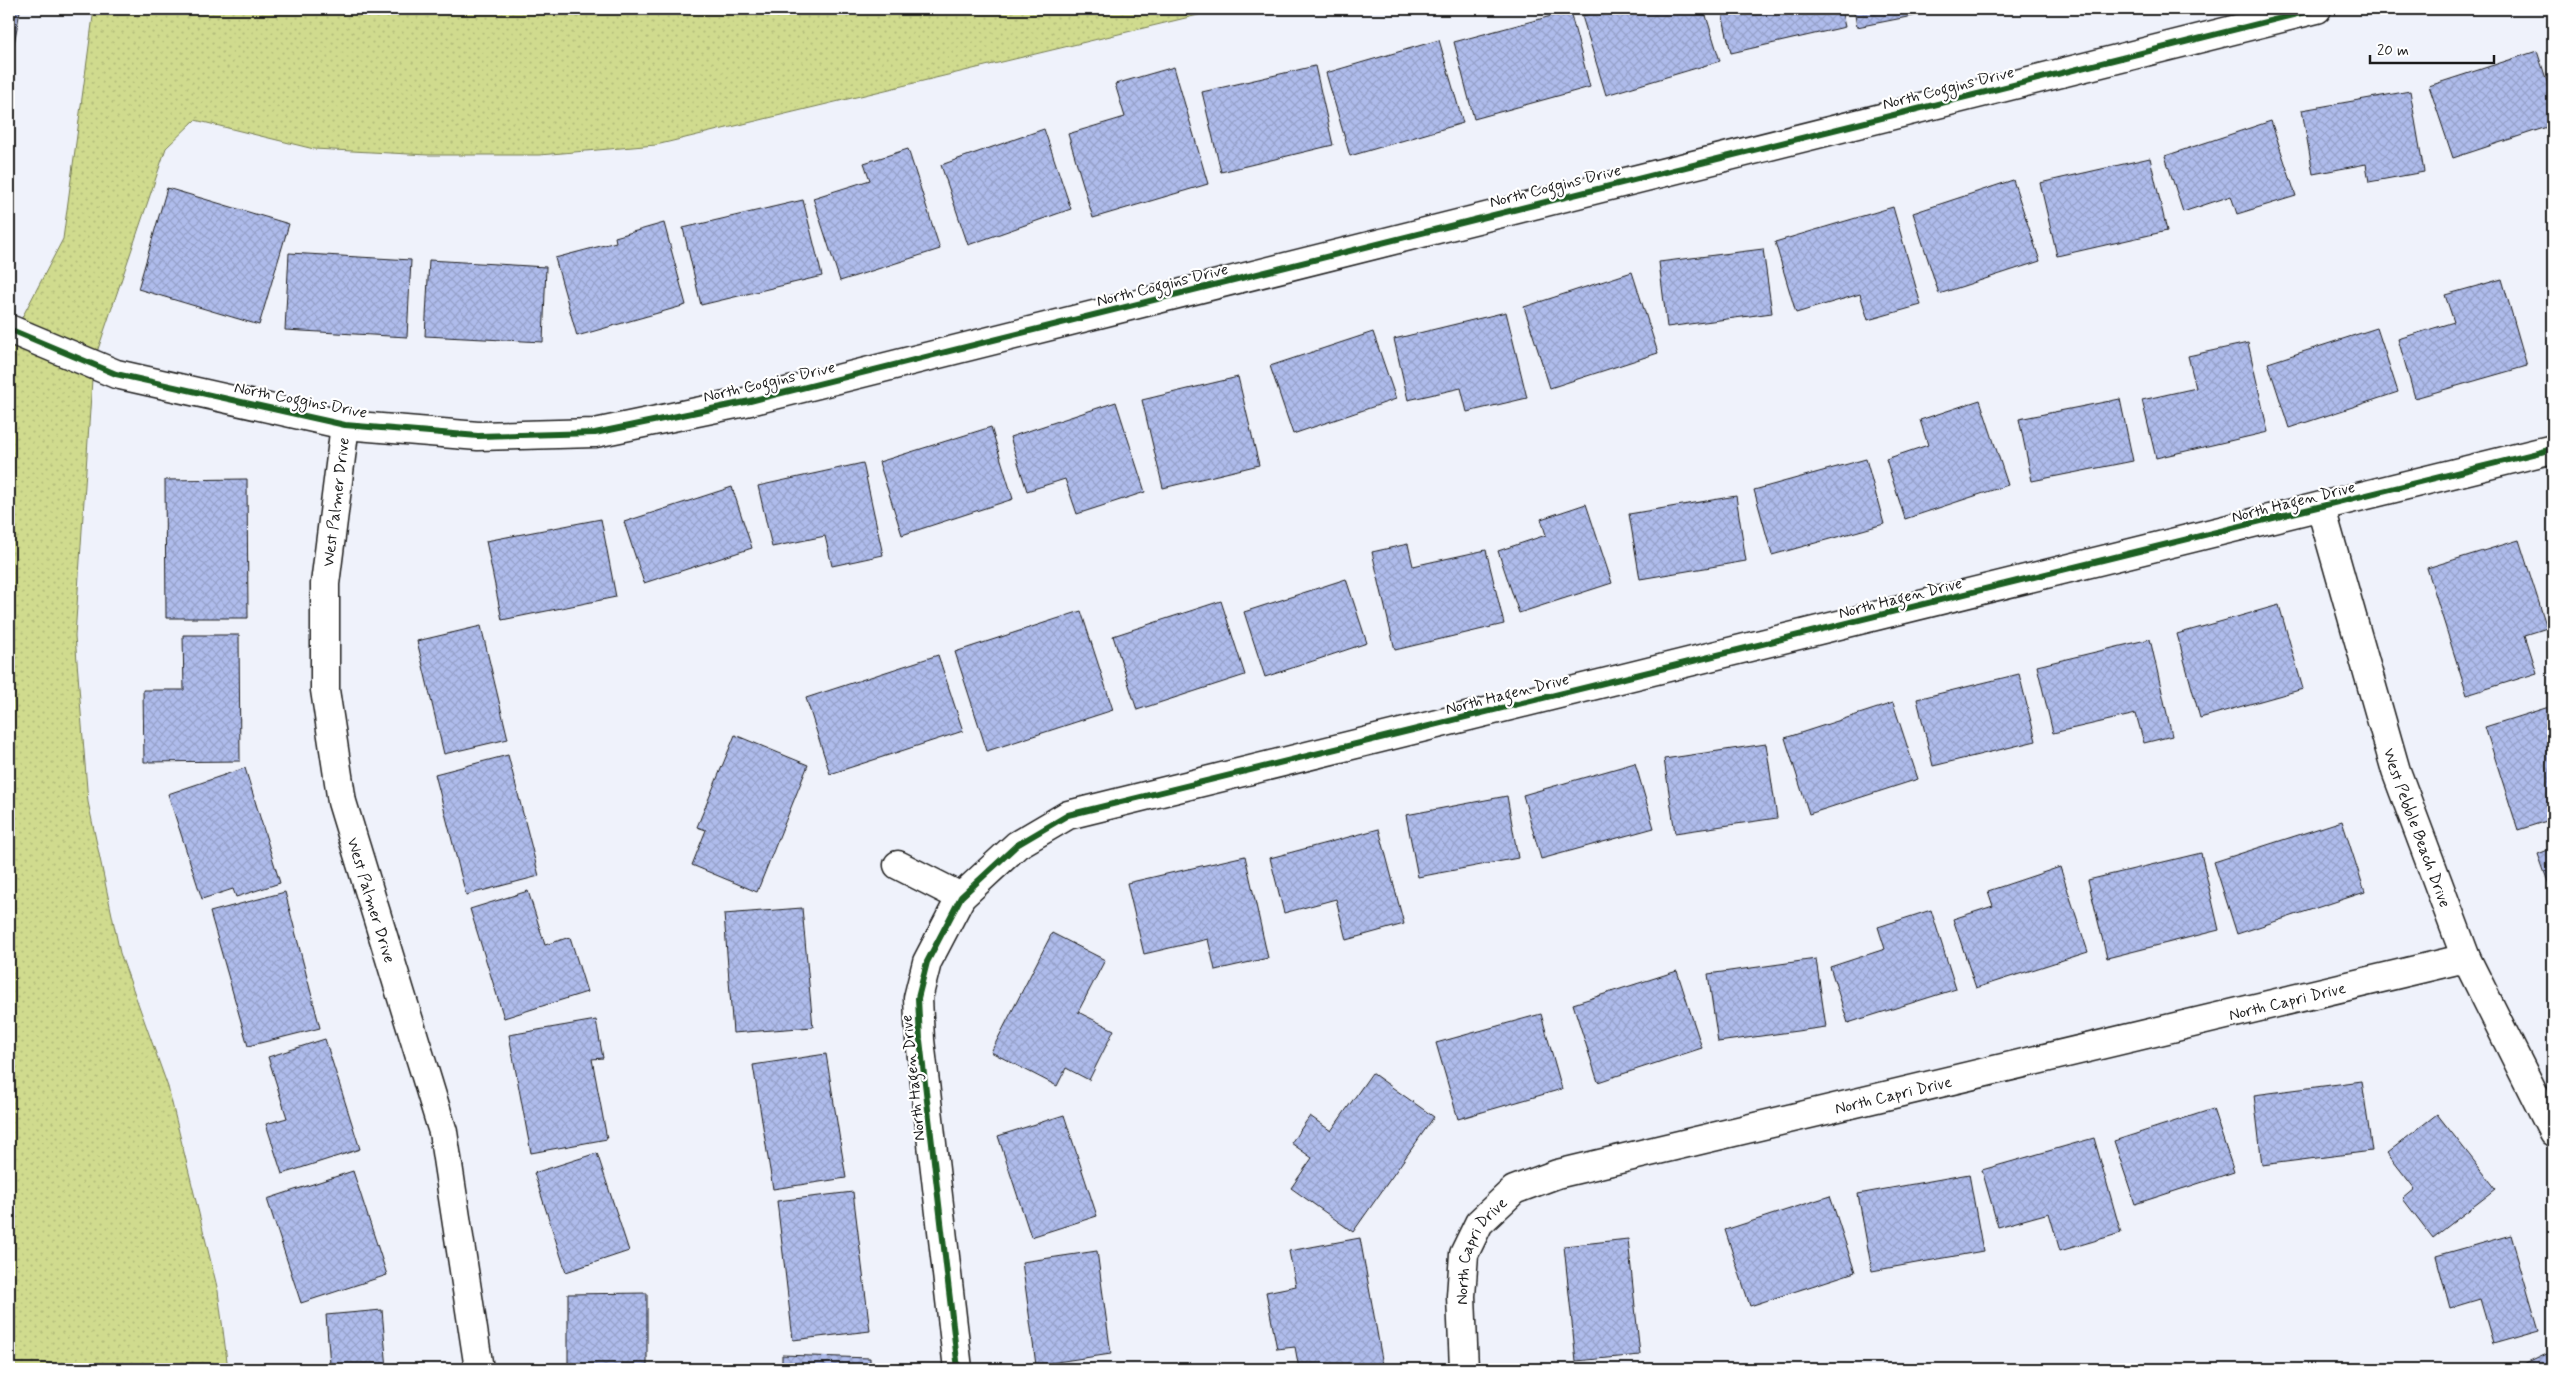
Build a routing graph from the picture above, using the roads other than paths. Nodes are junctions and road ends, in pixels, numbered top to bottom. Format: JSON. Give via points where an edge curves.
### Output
{"nodes":[{"id":1,"x":2317,"y":9,"type":"edge"},
{"id":2,"x":9,"y":329,"type":"edge"},
{"id":3,"x":345,"y":425,"type":"junction"},
{"id":4,"x":2553,"y":449,"type":"edge"},
{"id":5,"x":2321,"y":508,"type":"junction"},
{"id":6,"x":898,"y":865,"type":"dead end"},
{"id":7,"x":960,"y":897,"type":"junction"},
{"id":8,"x":2466,"y":958,"type":"junction"},
{"id":9,"x":2553,"y":1132,"type":"edge"},
{"id":10,"x":479,"y":1369,"type":"edge"},
{"id":11,"x":958,"y":1369,"type":"edge"},
{"id":12,"x":1464,"y":1369,"type":"edge"}],
"edges":[{"from":1,"to":3,"type":"street","name":"North Coggins Drive","via":[[750,401],[595,433],[478,436]]},
{"from":2,"to":3,"type":"street","name":"North Coggins Drive","via":[[116,374]]},
{"from":3,"to":10,"type":"street","name":"West Palmer Drive","via":[[325,584],[325,690],[342,802],[443,1132]]},
{"from":4,"to":5,"type":"street","name":"North Hagen Drive"},
{"from":5,"to":7,"type":"street","name":"North Hagen Drive","via":[[1068,815],[1017,845]]},
{"from":5,"to":8,"type":"street","name":"West Pebble Beach Drive","via":[[2396,771]]},
{"from":6,"to":7,"type":"street"},
{"from":7,"to":11,"type":"street","name":"North Hagen Drive","via":[[927,962],[918,998],[920,1040]]},
{"from":8,"to":9,"type":"street","name":"West Pebble Beach Drive"},
{"from":8,"to":12,"type":"street","name":"North Capri Drive","via":[[1557,1174],[1514,1190],[1479,1223],[1464,1254],[1461,1296]]}]}
